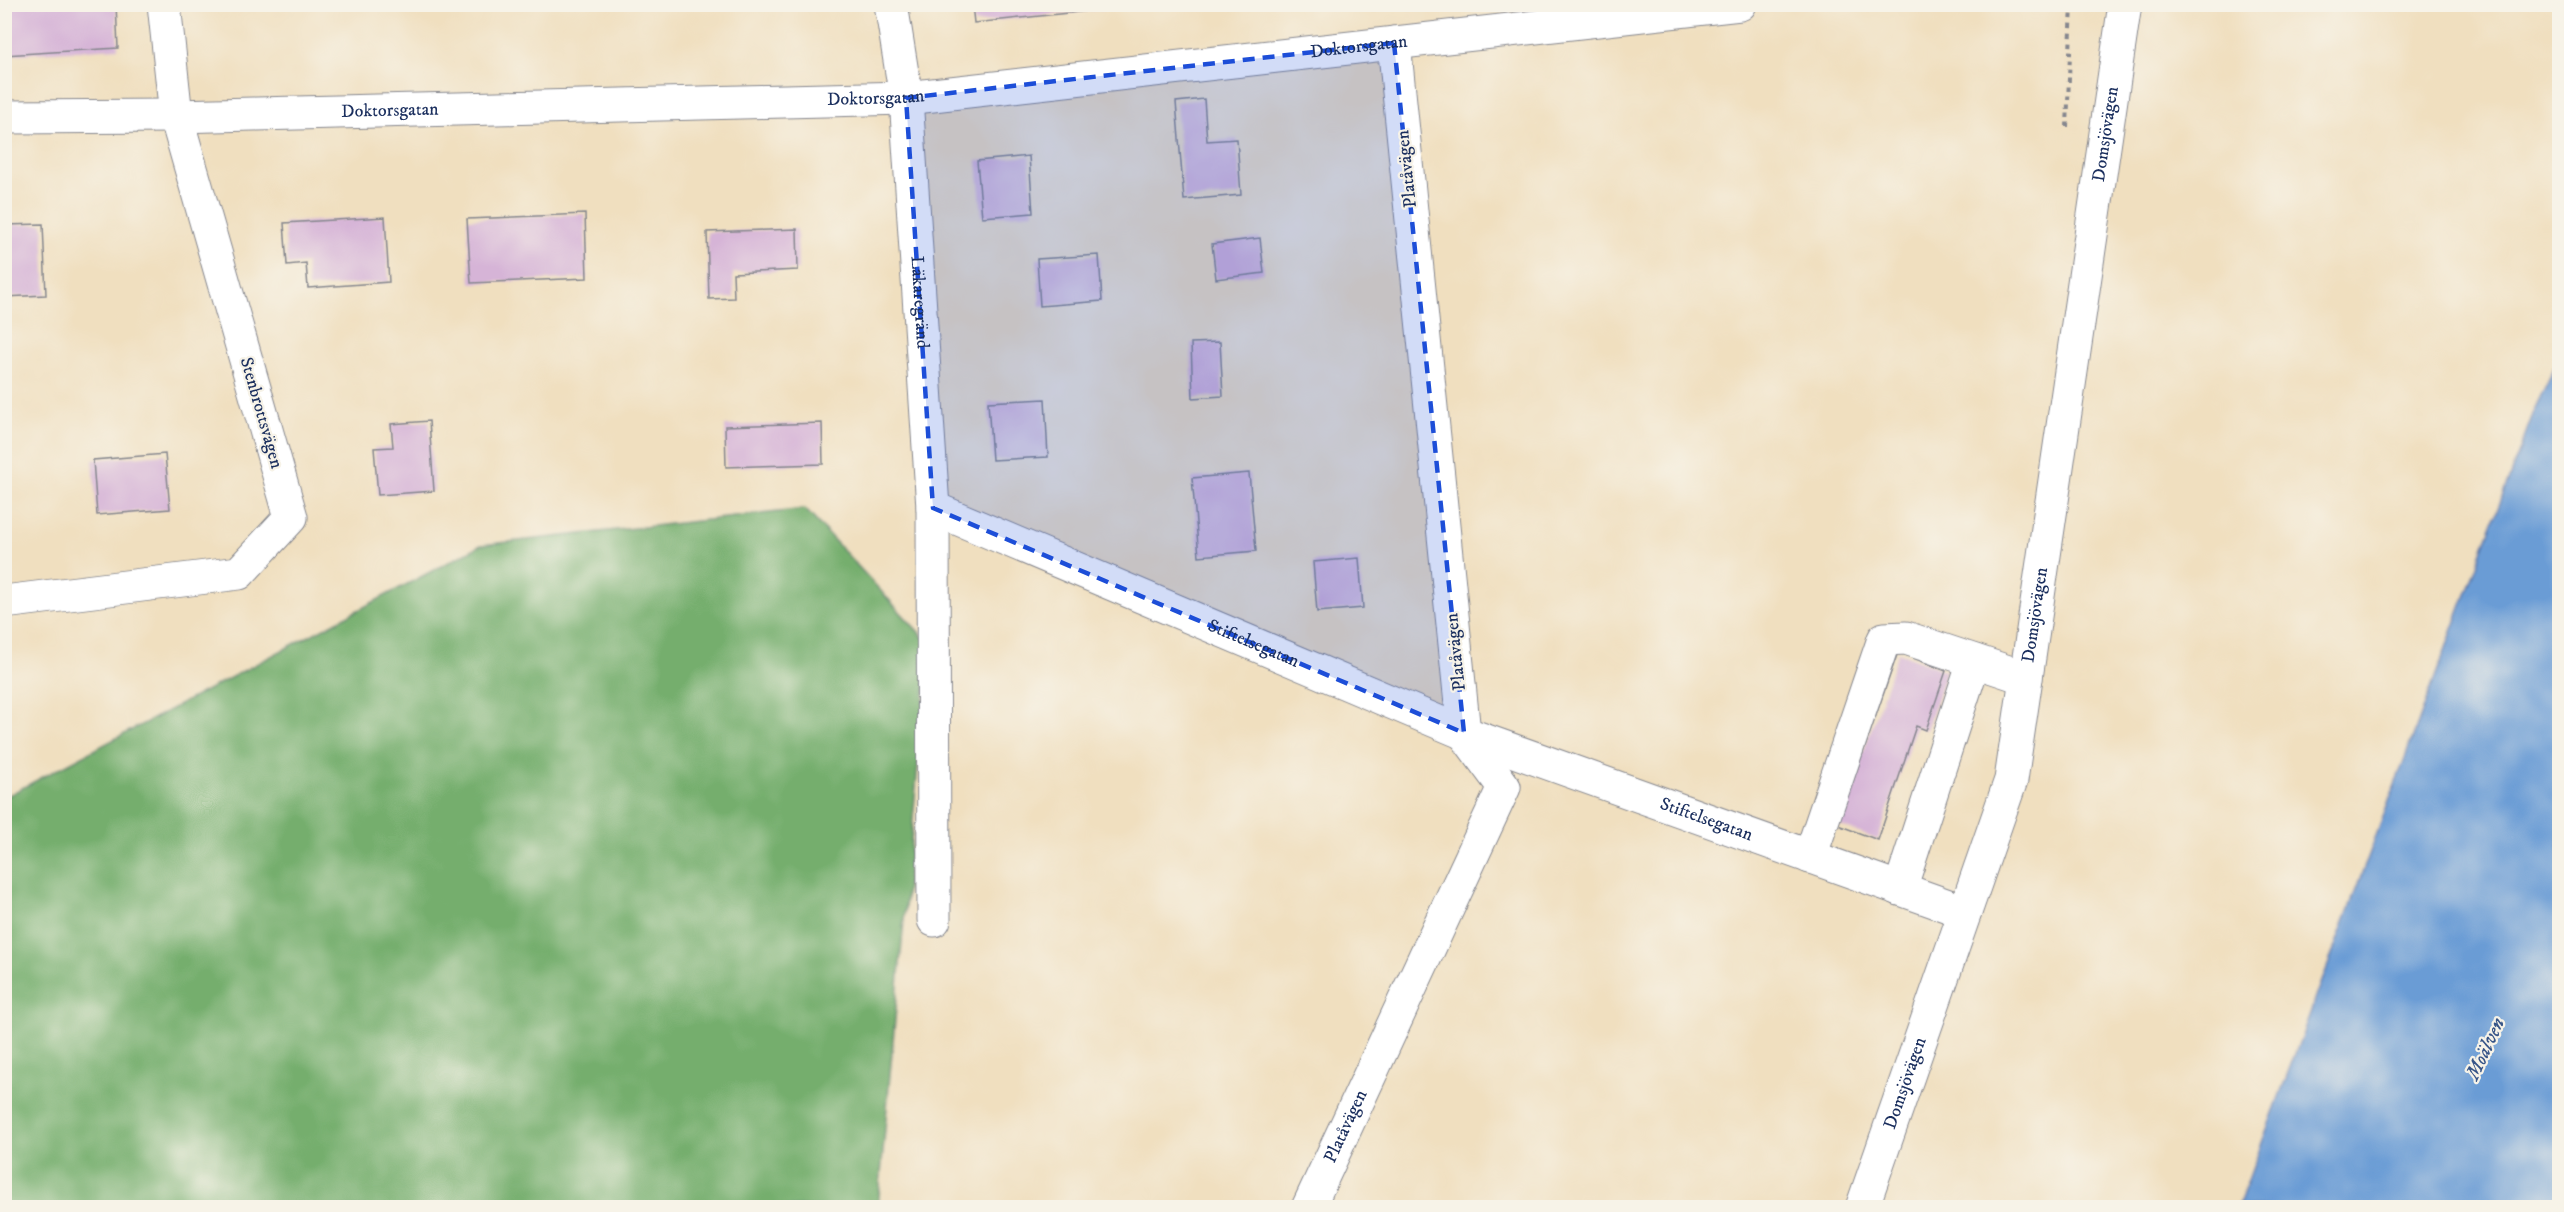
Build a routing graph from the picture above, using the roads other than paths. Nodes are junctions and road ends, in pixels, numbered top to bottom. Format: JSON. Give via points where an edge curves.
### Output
{"nodes":[{"id":1,"x":164,"y":4,"type":"edge"},
{"id":2,"x":891,"y":4,"type":"edge"},
{"id":3,"x":1740,"y":4,"type":"edge"},
{"id":4,"x":2125,"y":4,"type":"edge"},
{"id":5,"x":1394,"y":43,"type":"junction"},
{"id":6,"x":906,"y":98,"type":"junction"},
{"id":7,"x":176,"y":116,"type":"junction"},
{"id":8,"x":4,"y":117,"type":"edge"},
{"id":9,"x":933,"y":508,"type":"junction"},
{"id":10,"x":4,"y":602,"type":"edge"},
{"id":11,"x":1974,"y":661,"type":"junction"},
{"id":12,"x":2026,"y":678,"type":"junction"},
{"id":13,"x":1464,"y":733,"type":"junction"},
{"id":14,"x":1810,"y":857,"type":"junction"},
{"id":15,"x":1900,"y":889,"type":"junction"},
{"id":16,"x":1965,"y":912,"type":"junction"},
{"id":17,"x":934,"y":920,"type":"dead end"},
{"id":18,"x":1308,"y":1208,"type":"edge"},
{"id":19,"x":1862,"y":1208,"type":"edge"}],
"edges":[{"from":1,"to":7,"type":"street","name":"Stenbrottsvägen"},
{"from":2,"to":6,"type":"street","name":"Läkaregränd"},
{"from":3,"to":5,"type":"street","name":"Doktorsgatan"},
{"from":4,"to":12,"type":"street","name":"Domsjövägen"},
{"from":5,"to":6,"type":"street","name":"Doktorsgatan"},
{"from":5,"to":13,"type":"street","name":"Platåvägen"},
{"from":6,"to":7,"type":"street","name":"Doktorsgatan"},
{"from":6,"to":9,"type":"street","name":"Läkaregränd"},
{"from":7,"to":8,"type":"street","name":"Doktorsgatan"},
{"from":7,"to":10,"type":"street","name":"Stenbrottsvägen","via":[[291,517],[239,573]]},
{"from":9,"to":13,"type":"street","name":"Stiftelsegatan"},
{"from":9,"to":17,"type":"street"},
{"from":11,"to":12,"type":"street"},
{"from":11,"to":14,"type":"street","via":[[1906,638],[1884,639]]},
{"from":11,"to":15,"type":"street"},
{"from":12,"to":16,"type":"street","name":"Domsjövägen","via":[[2011,780]]},
{"from":13,"to":14,"type":"street","name":"Stiftelsegatan"},
{"from":13,"to":18,"type":"street","name":"Platåvägen","via":[[1504,788]]},
{"from":14,"to":15,"type":"street","name":"Stiftelsegatan"},
{"from":15,"to":16,"type":"street","name":"Stiftelsegatan"},
{"from":16,"to":19,"type":"street","name":"Domsjövägen"}]}
